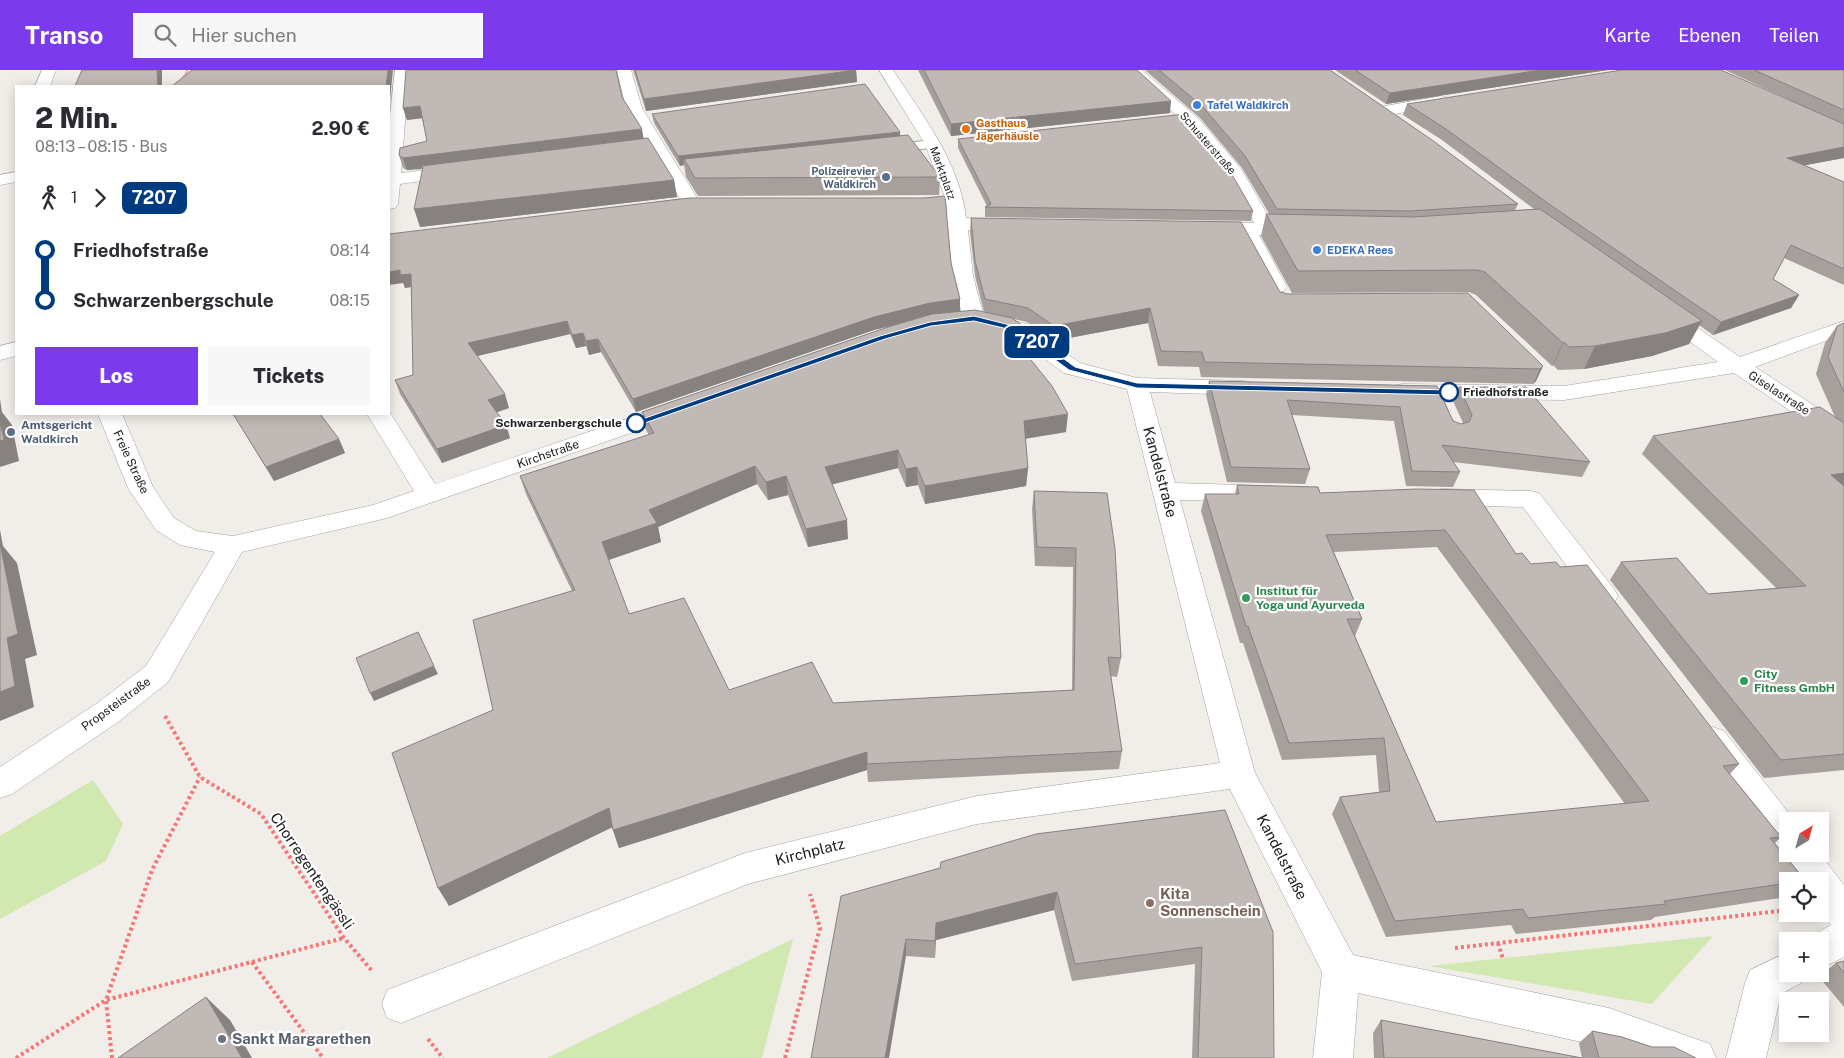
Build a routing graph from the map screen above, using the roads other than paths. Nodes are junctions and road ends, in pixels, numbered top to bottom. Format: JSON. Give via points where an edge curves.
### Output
{"nodes":[{"id":1,"x":49,"y":70,"type":"edge"},
{"id":2,"x":402,"y":70,"type":"edge"},
{"id":3,"x":624,"y":70,"type":"edge"},
{"id":4,"x":1133,"y":70,"type":"edge"},
{"id":5,"x":886,"y":79,"type":"edge"},
{"id":6,"x":43,"y":85,"type":"edge"},
{"id":7,"x":1456,"y":99,"type":"edge"},
{"id":8,"x":659,"y":116,"type":"edge"},
{"id":9,"x":1188,"y":117,"type":"junction"},
{"id":10,"x":640,"y":119,"type":"junction"},
{"id":11,"x":1169,"y":119,"type":"edge"},
{"id":12,"x":1406,"y":126,"type":"edge"},
{"id":13,"x":942,"y":143,"type":"junction"},
{"id":14,"x":877,"y":150,"type":"edge"},
{"id":15,"x":479,"y":169,"type":"edge"},
{"id":16,"x":15,"y":177,"type":"edge"},
{"id":17,"x":0,"y":180,"type":"edge"},
{"id":18,"x":390,"y":180,"type":"edge"},
{"id":19,"x":691,"y":203,"type":"junction"},
{"id":20,"x":710,"y":203,"type":"edge"},
{"id":21,"x":642,"y":209,"type":"edge"},
{"id":22,"x":956,"y":224,"type":"junction"},
{"id":23,"x":1026,"y":224,"type":"edge"},
{"id":24,"x":1186,"y":228,"type":"edge"},
{"id":25,"x":1246,"y":229,"type":"junction"},
{"id":26,"x":1267,"y":230,"type":"junction"},
{"id":27,"x":1316,"y":230,"type":"edge"},
{"id":28,"x":1294,"y":301,"type":"edge"},
{"id":29,"x":1650,"y":303,"type":"edge"},
{"id":30,"x":974,"y":319,"type":"junction"},
{"id":31,"x":948,"y":322,"type":"edge"},
{"id":32,"x":1844,"y":327,"type":"edge"},
{"id":33,"x":15,"y":349,"type":"edge"},
{"id":34,"x":0,"y":353,"type":"edge"},
{"id":35,"x":1738,"y":366,"type":"junction"},
{"id":36,"x":1544,"y":373,"type":"dead end"},
{"id":37,"x":1137,"y":385,"type":"junction"},
{"id":38,"x":1263,"y":388,"type":"edge"},
{"id":39,"x":1380,"y":391,"type":"edge"},
{"id":40,"x":1564,"y":393,"type":"junction"},
{"id":41,"x":698,"y":402,"type":"edge"},
{"id":42,"x":110,"y":415,"type":"edge"},
{"id":43,"x":380,"y":415,"type":"edge"},
{"id":44,"x":1844,"y":436,"type":"edge"},
{"id":45,"x":1166,"y":491,"type":"junction"},
{"id":46,"x":1294,"y":494,"type":"edge"},
{"id":47,"x":429,"y":495,"type":"junction"},
{"id":48,"x":1412,"y":497,"type":"edge"},
{"id":49,"x":233,"y":545,"type":"junction"},
{"id":50,"x":1620,"y":618,"type":"edge"},
{"id":51,"x":1698,"y":720,"type":"edge"},
{"id":52,"x":1240,"y":774,"type":"junction"},
{"id":53,"x":0,"y":784,"type":"edge"},
{"id":54,"x":1779,"y":826,"type":"edge"},
{"id":55,"x":1805,"y":862,"type":"edge"},
{"id":56,"x":1844,"y":912,"type":"edge"},
{"id":57,"x":1844,"y":937,"type":"edge"},
{"id":58,"x":1829,"y":946,"type":"edge"},
{"id":59,"x":1341,"y":971,"type":"junction"},
{"id":60,"x":1779,"y":975,"type":"edge"},
{"id":61,"x":401,"y":1004,"type":"road end"},
{"id":62,"x":1334,"y":1058,"type":"edge"},
{"id":63,"x":1696,"y":1058,"type":"edge"},
{"id":64,"x":1746,"y":1058,"type":"edge"}],
"edges":[{"from":1,"to":6,"type":"street"},
{"from":2,"to":18,"type":"street"},
{"from":3,"to":10,"type":"street"},
{"from":4,"to":9,"type":"street","name":"Schusterstraße"},
{"from":5,"to":13,"type":"street","name":"Marktplatz"},
{"from":7,"to":12,"type":"street","via":[[1377,106]]},
{"from":8,"to":10,"type":"street"},
{"from":9,"to":11,"type":"street"},
{"from":9,"to":26,"type":"street","name":"Schusterstraße","via":[[1235,173]]},
{"from":10,"to":19,"type":"street","via":[[650,148],[678,172]]},
{"from":13,"to":14,"type":"lane"},
{"from":13,"to":22,"type":"street","name":"Marktplatz","via":[[947,201]]},
{"from":15,"to":18,"type":"street"},
{"from":16,"to":17,"type":"street"},
{"from":19,"to":20,"type":"street"},
{"from":19,"to":21,"type":"street"},
{"from":22,"to":23,"type":"street"},
{"from":22,"to":30,"type":"street","name":"Marktplatz","via":[[963,276]]},
{"from":24,"to":25,"type":"street"},
{"from":25,"to":26,"type":"street"},
{"from":25,"to":28,"type":"street","via":[[1284,302]]},
{"from":26,"to":27,"type":"street"},
{"from":29,"to":35,"type":"street","name":"Giselastraße"},
{"from":30,"to":31,"type":"street"},
{"from":30,"to":37,"type":"street","via":[[1019,329],[1072,368]]},
{"from":32,"to":35,"type":"street"},
{"from":33,"to":34,"type":"street"},
{"from":35,"to":40,"type":"street"},
{"from":35,"to":44,"type":"street","name":"Giselastraße"},
{"from":36,"to":40,"type":"street"},
{"from":37,"to":38,"type":"street"},
{"from":37,"to":45,"type":"street","name":"Kandelstraße"},
{"from":39,"to":40,"type":"street","via":[[1442,401]]},
{"from":41,"to":47,"type":"street","name":"Kirchstraße"},
{"from":42,"to":49,"type":"street","name":"Freie Straße","via":[[141,488],[165,524],[190,539]]},
{"from":43,"to":47,"type":"street"},
{"from":45,"to":46,"type":"street"},
{"from":45,"to":52,"type":"street","name":"Kandelstraße"},
{"from":47,"to":49,"type":"street","name":"Kirchstraße","via":[[378,512]]},
{"from":48,"to":50,"type":"street","via":[[1530,499]]},
{"from":49,"to":53,"type":"street","name":"Propsteistraße","via":[[157,674],[107,713]]},
{"from":51,"to":54,"type":"street"},
{"from":52,"to":59,"type":"street","name":"Kandelstraße"},
{"from":52,"to":61,"type":"street","name":"Kirchplatz","via":[[977,810],[745,869]]},
{"from":55,"to":56,"type":"street"},
{"from":57,"to":58,"type":"street"},
{"from":59,"to":62,"type":"street"},
{"from":59,"to":63,"type":"street","via":[[1608,1028]]},
{"from":60,"to":64,"type":"street","via":[[1764,983]]}]}
